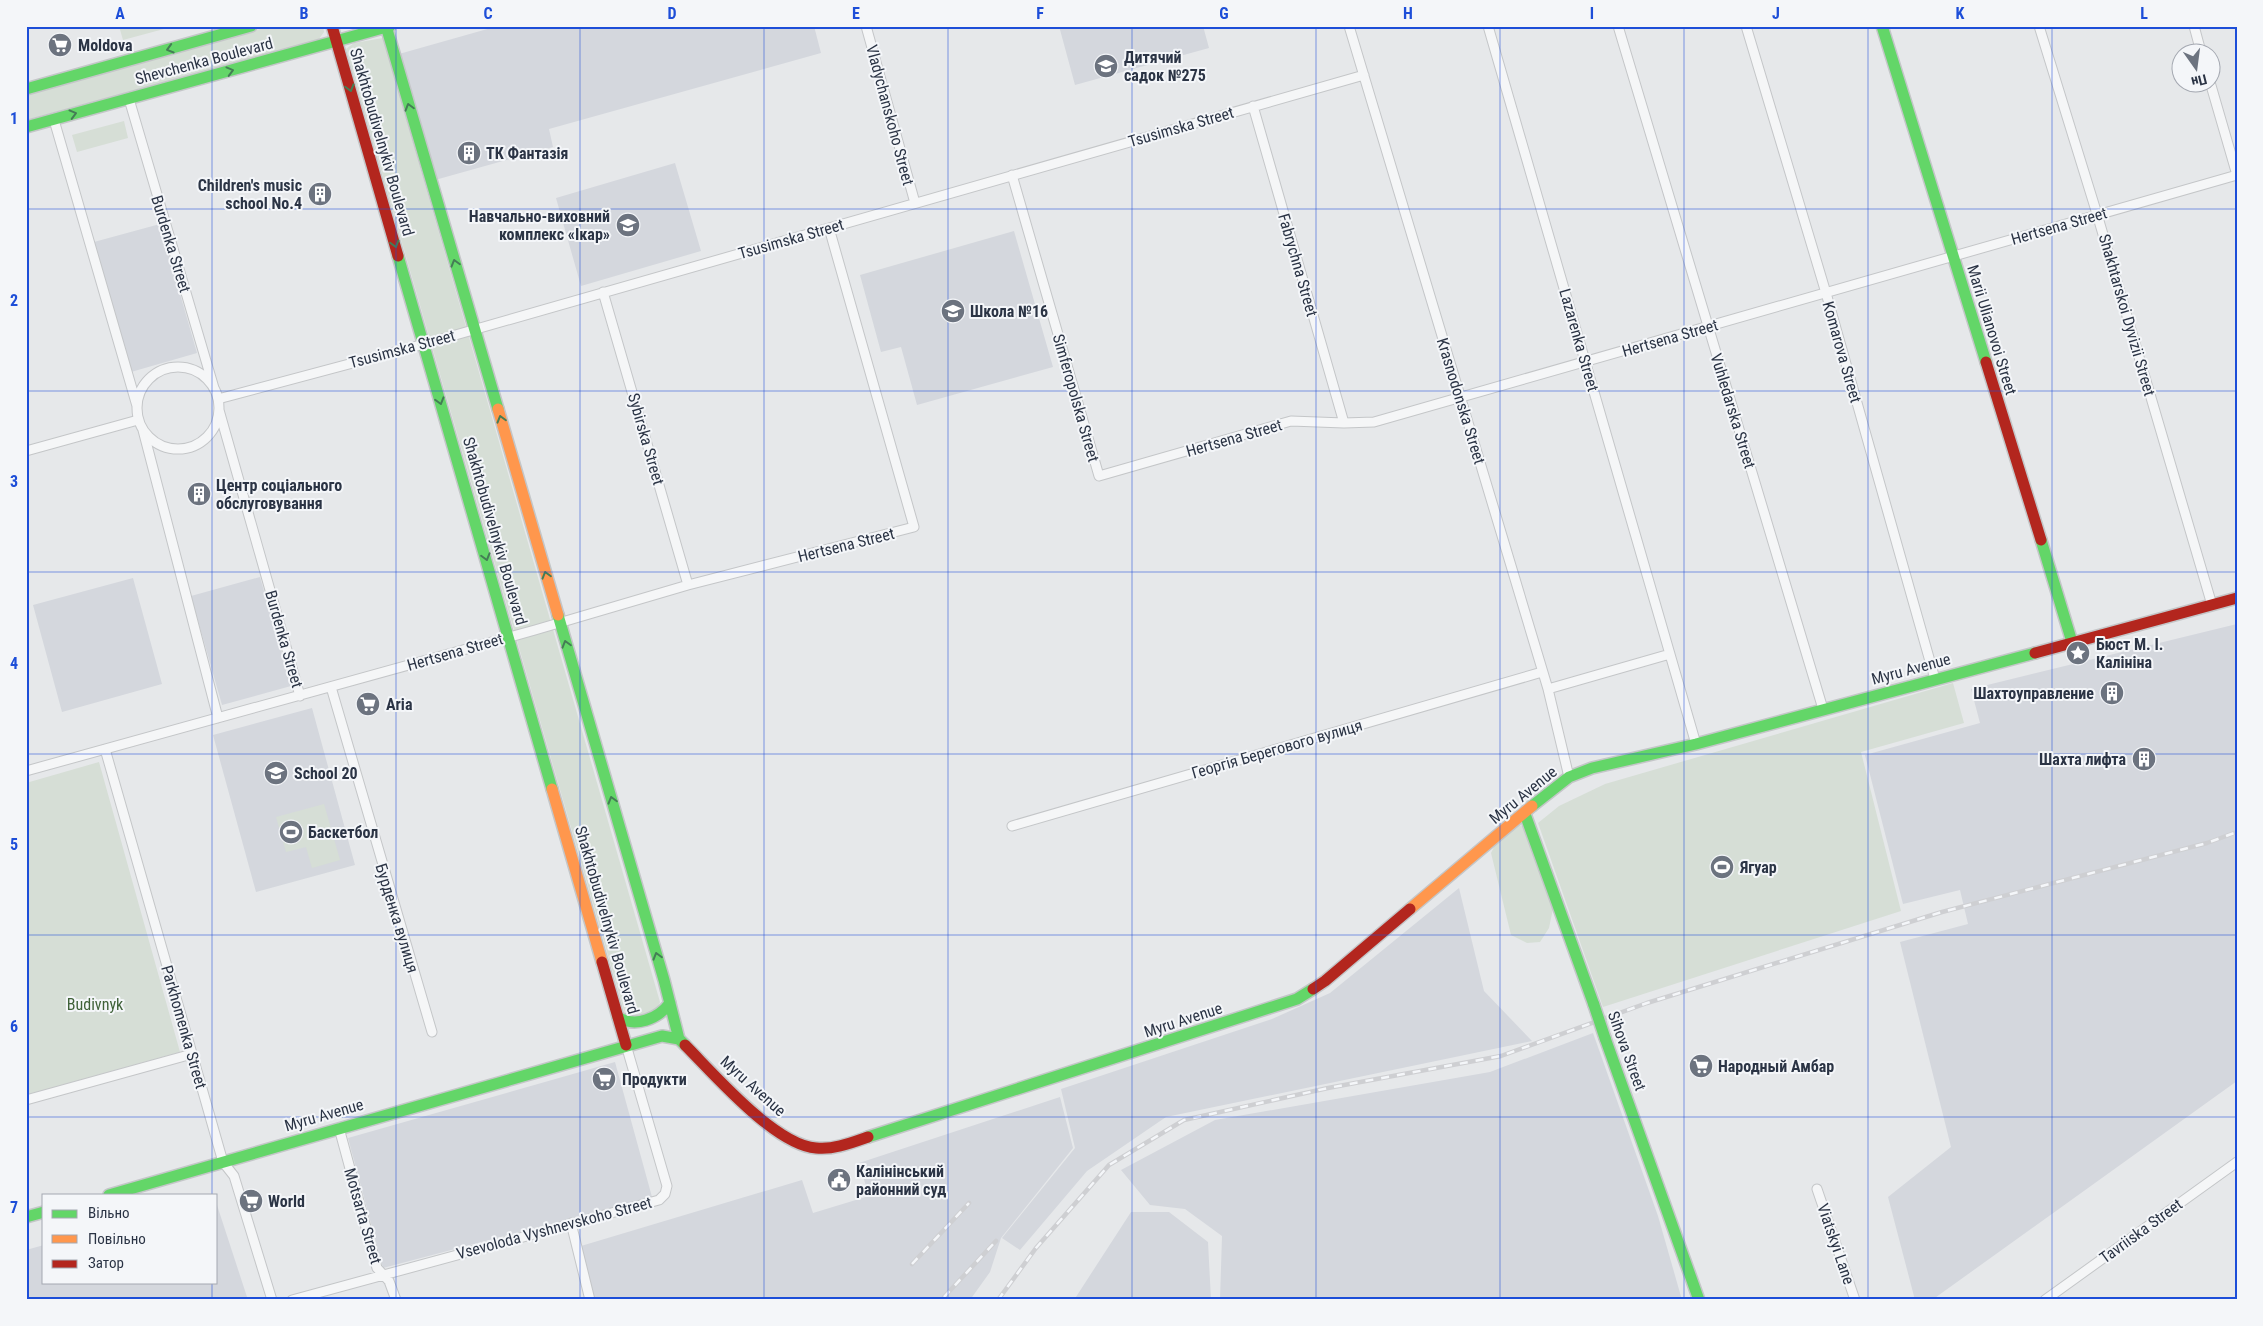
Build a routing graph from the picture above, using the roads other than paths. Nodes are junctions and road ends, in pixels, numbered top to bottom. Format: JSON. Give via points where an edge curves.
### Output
{"nodes":[{"id":1,"x":251,"y":26,"type":"edge"},
{"id":2,"x":332,"y":26,"type":"edge"},
{"id":3,"x":866,"y":26,"type":"edge"},
{"id":4,"x":1349,"y":26,"type":"edge"},
{"id":5,"x":1488,"y":26,"type":"edge"},
{"id":6,"x":1618,"y":26,"type":"edge"},
{"id":7,"x":1746,"y":26,"type":"edge"},
{"id":8,"x":1882,"y":26,"type":"edge"},
{"id":9,"x":2039,"y":26,"type":"edge"},
{"id":10,"x":2194,"y":26,"type":"edge"},
{"id":11,"x":387,"y":27,"type":"edge"},
{"id":12,"x":336,"y":42,"type":"junction"},
{"id":13,"x":2198,"y":42,"type":"edge"},
{"id":14,"x":1364,"y":75,"type":"junction"},
{"id":15,"x":26,"y":89,"type":"edge"},
{"id":16,"x":2213,"y":92,"type":"edge"},
{"id":17,"x":129,"y":99,"type":"junction"},
{"id":18,"x":1253,"y":106,"type":"junction"},
{"id":19,"x":54,"y":120,"type":"junction"},
{"id":20,"x":26,"y":128,"type":"edge"},
{"id":21,"x":1012,"y":175,"type":"junction"},
{"id":22,"x":2237,"y":175,"type":"edge"},
{"id":23,"x":915,"y":203,"type":"junction"},
{"id":24,"x":2097,"y":214,"type":"junction"},
{"id":25,"x":829,"y":228,"type":"junction"},
{"id":26,"x":1952,"y":257,"type":"junction"},
{"id":27,"x":604,"y":292,"type":"junction"},
{"id":28,"x":1826,"y":293,"type":"junction"},
{"id":29,"x":1708,"y":327,"type":"junction"},
{"id":30,"x":475,"y":329,"type":"junction"},
{"id":31,"x":424,"y":344,"type":"junction"},
{"id":32,"x":1585,"y":363,"type":"junction"},
{"id":33,"x":214,"y":388,"type":"junction"},
{"id":34,"x":218,"y":399,"type":"junction"},
{"id":35,"x":1461,"y":399,"type":"junction"},
{"id":36,"x":137,"y":406,"type":"junction"},
{"id":37,"x":219,"y":410,"type":"junction"},
{"id":38,"x":138,"y":420,"type":"junction"},
{"id":39,"x":1344,"y":423,"type":"junction"},
{"id":40,"x":143,"y":430,"type":"junction"},
{"id":41,"x":26,"y":451,"type":"edge"},
{"id":42,"x":1099,"y":476,"type":"joint"},
{"id":43,"x":688,"y":585,"type":"junction"},
{"id":44,"x":2237,"y":598,"type":"edge"},
{"id":45,"x":2212,"y":605,"type":"junction"},
{"id":46,"x":560,"y":621,"type":"junction"},
{"id":47,"x":509,"y":637,"type":"junction"},
{"id":48,"x":2072,"y":642,"type":"junction"},
{"id":49,"x":1670,"y":654,"type":"junction"},
{"id":50,"x":1542,"y":672,"type":"junction"},
{"id":51,"x":1935,"y":679,"type":"junction"},
{"id":52,"x":331,"y":688,"type":"junction"},
{"id":53,"x":1548,"y":689,"type":"junction"},
{"id":54,"x":300,"y":696,"type":"junction"},
{"id":55,"x":1823,"y":709,"type":"junction"},
{"id":56,"x":218,"y":718,"type":"junction"},
{"id":57,"x":1696,"y":744,"type":"junction"},
{"id":58,"x":105,"y":750,"type":"junction"},
{"id":59,"x":26,"y":771,"type":"edge"},
{"id":60,"x":1569,"y":777,"type":"junction"},
{"id":61,"x":1525,"y":814,"type":"junction"},
{"id":62,"x":1012,"y":826,"type":"dead end"},
{"id":63,"x":670,"y":1003,"type":"junction"},
{"id":64,"x":618,"y":1017,"type":"junction"},
{"id":65,"x":432,"y":1032,"type":"dead end"},
{"id":66,"x":679,"y":1039,"type":"junction"},
{"id":67,"x":626,"y":1045,"type":"junction"},
{"id":68,"x":192,"y":1054,"type":"junction"},
{"id":69,"x":26,"y":1100,"type":"edge"},
{"id":70,"x":339,"y":1128,"type":"junction"},
{"id":71,"x":223,"y":1162,"type":"junction"},
{"id":72,"x":2237,"y":1162,"type":"edge"},
{"id":73,"x":1817,"y":1189,"type":"dead end"},
{"id":74,"x":112,"y":1194,"type":"edge"},
{"id":75,"x":42,"y":1213,"type":"edge"},
{"id":76,"x":26,"y":1217,"type":"edge"},
{"id":77,"x":571,"y":1223,"type":"junction"},
{"id":78,"x":384,"y":1274,"type":"junction"},
{"id":79,"x":272,"y":1300,"type":"edge"},
{"id":80,"x":292,"y":1300,"type":"edge"},
{"id":81,"x":396,"y":1300,"type":"edge"},
{"id":82,"x":590,"y":1300,"type":"edge"},
{"id":83,"x":1699,"y":1300,"type":"edge"},
{"id":84,"x":1855,"y":1300,"type":"edge"},
{"id":85,"x":2045,"y":1300,"type":"edge"}],
"edges":[{"from":1,"to":15,"type":"main road","name":"Shevchenka Boulevard","one_way":true},
{"from":2,"to":12,"type":"main road","name":"Shakhtobudivelnykiv Boulevard"},
{"from":3,"to":23,"type":"street","name":"Vladychanskoho Street"},
{"from":4,"to":14,"type":"street","name":"Krasnodonska Street"},
{"from":5,"to":32,"type":"street","name":"Lazarenka Street"},
{"from":6,"to":29,"type":"street","name":"Vuhledarska Street"},
{"from":7,"to":28,"type":"street","name":"Komarova Street"},
{"from":8,"to":26,"type":"main road","name":"Marii Ulianovoi Street"},
{"from":9,"to":24,"type":"street","name":"Shakhtarskoi Dyvizii Street"},
{"from":10,"to":13,"type":"street"},
{"from":11,"to":12,"type":"main road","name":"Shevchenka Boulevard"},
{"from":30,"to":11,"type":"main road","one_way":true},
{"from":17,"to":12,"type":"main road","name":"Shevchenka Boulevard","one_way":true},
{"from":12,"to":31,"type":"main road","name":"Shakhtobudivelnykiv Boulevard","one_way":true},
{"from":14,"to":18,"type":"street","name":"Tsusimska Street"},
{"from":14,"to":35,"type":"street","name":"Krasnodonska Street"},
{"from":16,"to":22,"type":"street"},
{"from":19,"to":17,"type":"main road","name":"Shevchenka Boulevard","one_way":true},
{"from":17,"to":33,"type":"street","name":"Burdenka Street"},
{"from":18,"to":21,"type":"street","name":"Tsusimska Street"},
{"from":18,"to":39,"type":"street","name":"Fabrychna Street"},
{"from":19,"to":20,"type":"main road","name":"Shevchenka Boulevard"},
{"from":19,"to":36,"type":"street"},
{"from":21,"to":23,"type":"street","name":"Tsusimska Street"},
{"from":21,"to":42,"type":"street","name":"Simferopolska Street"},
{"from":22,"to":24,"type":"street","name":"Hertsena Street"},
{"from":23,"to":25,"type":"street","name":"Tsusimska Street"},
{"from":24,"to":26,"type":"street","name":"Hertsena Street"},
{"from":24,"to":45,"type":"street","name":"Shakhtarskoi Dyvizii Street"},
{"from":25,"to":27,"type":"street","name":"Tsusimska Street"},
{"from":25,"to":43,"type":"street","name":"Hertsena Street","via":[[914,528]]},
{"from":26,"to":28,"type":"street","name":"Hertsena Street"},
{"from":26,"to":48,"type":"main road","name":"Marii Ulianovoi Street"},
{"from":27,"to":30,"type":"street","name":"Tsusimska Street"},
{"from":27,"to":43,"type":"street","name":"Sybirska Street"},
{"from":28,"to":29,"type":"street","name":"Hertsena Street"},
{"from":28,"to":51,"type":"street","name":"Komarova Street"},
{"from":29,"to":32,"type":"street","name":"Hertsena Street"},
{"from":29,"to":55,"type":"street","name":"Vuhledarska Street"},
{"from":30,"to":31,"type":"street","name":"Tsusimska Street"},
{"from":46,"to":30,"type":"main road","one_way":true},
{"from":31,"to":34,"type":"street","name":"Tsusimska Street"},
{"from":31,"to":47,"type":"main road","name":"Shakhtobudivelnykiv Boulevard","one_way":true},
{"from":32,"to":35,"type":"street","name":"Hertsena Street"},
{"from":32,"to":49,"type":"street","name":"Lazarenka Street"},
{"from":33,"to":34,"type":"street"},
{"from":33,"to":36,"type":"street","via":[[193,369],[170,367],[151,376],[142,387]]},
{"from":34,"to":37,"type":"street"},
{"from":35,"to":39,"type":"street","name":"Hertsena Street","via":[[1374,422]]},
{"from":35,"to":50,"type":"street","name":"Krasnodonska Street"},
{"from":36,"to":38,"type":"street"},
{"from":37,"to":40,"type":"street","via":[[210,434],[188,448],[165,447]]},
{"from":37,"to":54,"type":"street","name":"Burdenka Street"},
{"from":38,"to":40,"type":"street"},
{"from":38,"to":41,"type":"street"},
{"from":39,"to":42,"type":"street","name":"Hertsena Street","via":[[1291,422]]},
{"from":40,"to":56,"type":"street"},
{"from":43,"to":46,"type":"street","name":"Hertsena Street"},
{"from":44,"to":45,"type":"main road","name":"Myru Avenue"},
{"from":45,"to":48,"type":"main road","name":"Myru Avenue"},
{"from":46,"to":47,"type":"street","name":"Hertsena Street"},
{"from":63,"to":46,"type":"main road","one_way":true},
{"from":47,"to":52,"type":"street","name":"Hertsena Street"},
{"from":47,"to":64,"type":"main road","name":"Shakhtobudivelnykiv Boulevard"},
{"from":48,"to":51,"type":"main road","name":"Myru Avenue"},
{"from":49,"to":53,"type":"street"},
{"from":49,"to":57,"type":"street","name":"Lazarenka Street"},
{"from":50,"to":53,"type":"street","name":"Krasnodonska Street"},
{"from":50,"to":62,"type":"street","name":"Георгія Берегового вулиця"},
{"from":51,"to":55,"type":"main road","name":"Myru Avenue"},
{"from":52,"to":54,"type":"street","name":"Hertsena Street"},
{"from":52,"to":65,"type":"street","name":"Бурденка вулиця"},
{"from":53,"to":60,"type":"street","name":"Krasnodonska Street"},
{"from":54,"to":56,"type":"street","name":"Hertsena Street"},
{"from":55,"to":57,"type":"main road","name":"Myru Avenue"},
{"from":56,"to":58,"type":"street","name":"Hertsena Street"},
{"from":57,"to":60,"type":"main road","name":"Myru Avenue","via":[[1592,768]]},
{"from":58,"to":59,"type":"street","name":"Hertsena Street"},
{"from":58,"to":68,"type":"street","name":"Parkhomenka Street"},
{"from":60,"to":61,"type":"main road","name":"Myru Avenue"},
{"from":61,"to":66,"type":"main road","name":"Myru Avenue","via":[[1325,981],[1296,999],[847,1144],[807,1147],[789,1138],[762,1120]]},
{"from":61,"to":83,"type":"main road","name":"Sihova Street","bridge":true},
{"from":63,"to":64,"type":"main road","via":[[665,1012],[654,1017],[626,1022]]},
{"from":63,"to":66,"type":"main road"},
{"from":64,"to":67,"type":"main road","name":"Shakhtobudivelnykiv Boulevard"},
{"from":66,"to":67,"type":"main road","name":"Myru Avenue","via":[[662,1036]]},
{"from":67,"to":70,"type":"main road","name":"Myru Avenue"},
{"from":67,"to":77,"type":"street","name":"Vsevoloda Vyshnevskoho Street","via":[[667,1186],[665,1194],[659,1200]]},
{"from":68,"to":69,"type":"street"},
{"from":68,"to":71,"type":"street","name":"Parkhomenka Street"},
{"from":70,"to":71,"type":"main road","name":"Myru Avenue"},
{"from":70,"to":78,"type":"street","name":"Motsarta Street","via":[[377,1268]]},
{"from":71,"to":74,"type":"main road","name":"Myru Avenue"},
{"from":71,"to":79,"type":"street","name":"Parkhomenka Street","via":[[234,1176]]},
{"from":72,"to":85,"type":"street","name":"Tavriiska Street"},
{"from":73,"to":84,"type":"street","name":"Viatskyi Lane"},
{"from":75,"to":76,"type":"main road"},
{"from":77,"to":78,"type":"street","name":"Vsevoloda Vyshnevskoho Street"},
{"from":77,"to":82,"type":"street"},
{"from":78,"to":80,"type":"street","name":"Vsevoloda Vyshnevskoho Street"},
{"from":78,"to":81,"type":"street","name":"Motsarta Street"}]}
